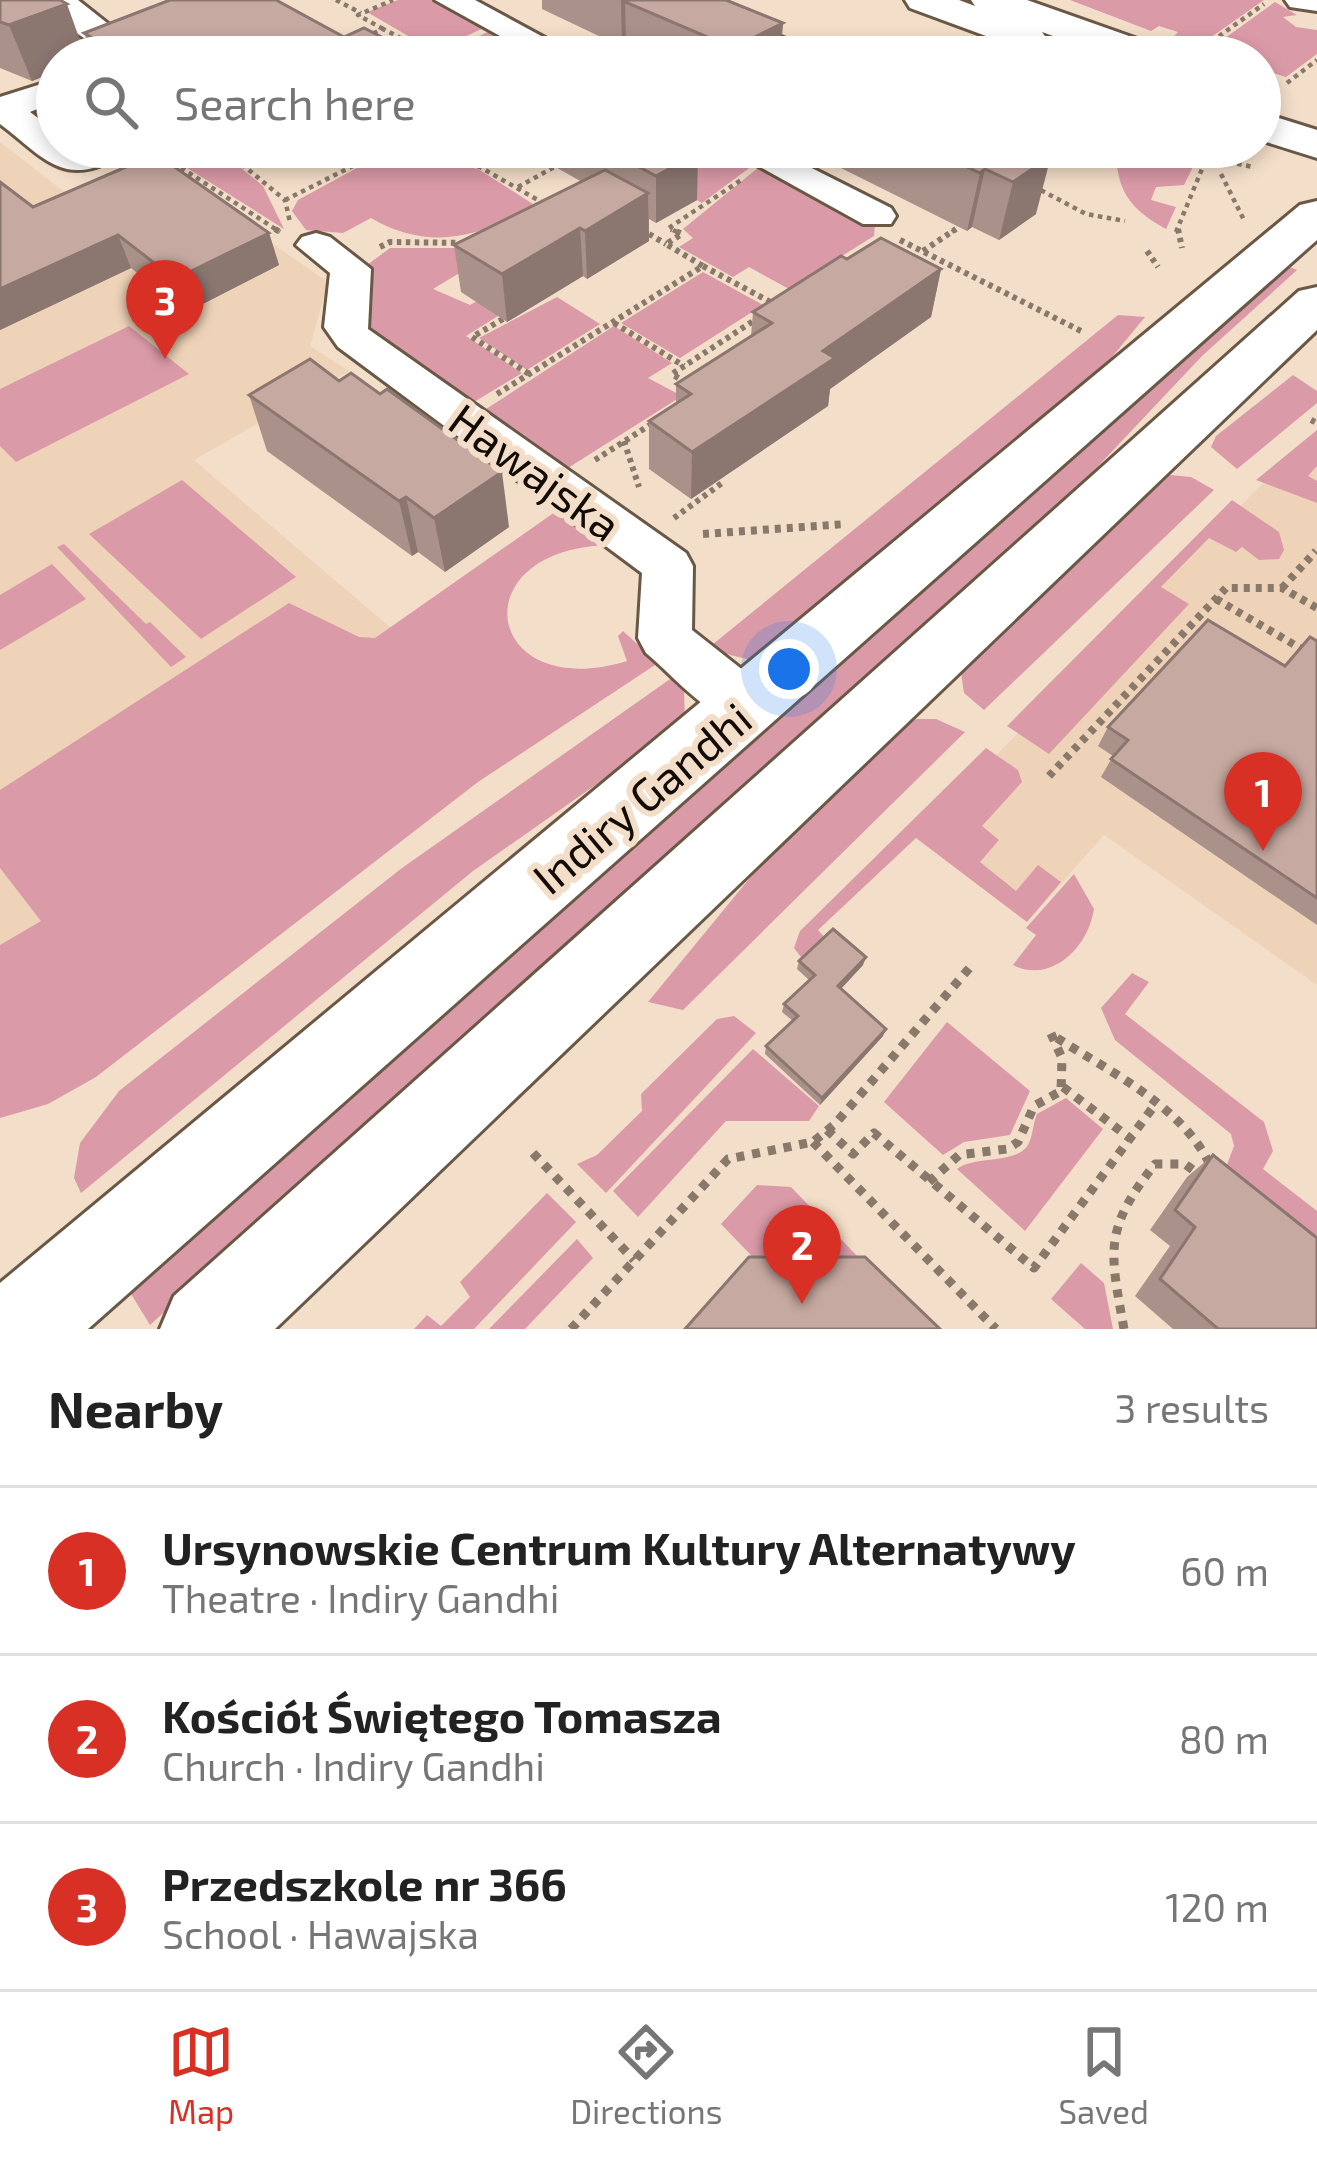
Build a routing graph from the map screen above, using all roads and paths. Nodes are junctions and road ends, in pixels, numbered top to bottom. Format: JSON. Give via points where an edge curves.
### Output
{"nodes":[{"id":1,"x":62,"y":0,"type":"edge"},
{"id":2,"x":336,"y":0,"type":"edge"},
{"id":3,"x":393,"y":0,"type":"edge"},
{"id":4,"x":451,"y":0,"type":"edge"},
{"id":5,"x":666,"y":0,"type":"edge"},
{"id":6,"x":924,"y":0,"type":"edge"},
{"id":7,"x":990,"y":0,"type":"edge"},
{"id":8,"x":1270,"y":0,"type":"edge"},
{"id":9,"x":1301,"y":0,"type":"edge"},
{"id":10,"x":1317,"y":2,"type":"edge"},
{"id":11,"x":361,"y":13,"type":"junction"},
{"id":12,"x":499,"y":24,"type":"junction"},
{"id":13,"x":383,"y":29,"type":"junction"},
{"id":14,"x":110,"y":36,"type":"edge"},
{"id":15,"x":367,"y":36,"type":"edge"},
{"id":16,"x":397,"y":36,"type":"edge"},
{"id":17,"x":472,"y":36,"type":"edge"},
{"id":18,"x":522,"y":36,"type":"edge"},
{"id":19,"x":751,"y":36,"type":"edge"},
{"id":20,"x":1019,"y":36,"type":"edge"},
{"id":21,"x":1090,"y":36,"type":"edge"},
{"id":22,"x":1219,"y":36,"type":"edge"},
{"id":23,"x":1317,"y":60,"type":"edge"},
{"id":24,"x":1281,"y":85,"type":"edge"},
{"id":25,"x":1281,"y":94,"type":"edge"},
{"id":26,"x":36,"y":96,"type":"edge"},
{"id":27,"x":2,"y":108,"type":"edge"},
{"id":28,"x":1317,"y":117,"type":"edge"},
{"id":29,"x":1281,"y":132,"type":"edge"},
{"id":30,"x":36,"y":133,"type":"edge"},
{"id":31,"x":1317,"y":145,"type":"edge"},
{"id":32,"x":182,"y":168,"type":"edge"},
{"id":33,"x":247,"y":168,"type":"edge"},
{"id":34,"x":352,"y":168,"type":"edge"},
{"id":35,"x":473,"y":168,"type":"edge"},
{"id":36,"x":553,"y":168,"type":"edge"},
{"id":37,"x":748,"y":168,"type":"edge"},
{"id":38,"x":792,"y":168,"type":"edge"},
{"id":39,"x":1202,"y":169,"type":"dead end"},
{"id":40,"x":1221,"y":173,"type":"dead end"},
{"id":41,"x":1026,"y":182,"type":"edge"},
{"id":42,"x":518,"y":187,"type":"junction"},
{"id":43,"x":286,"y":200,"type":"junction"},
{"id":44,"x":544,"y":203,"type":"junction"},
{"id":45,"x":559,"y":205,"type":"edge"},
{"id":46,"x":526,"y":214,"type":"edge"},
{"id":47,"x":1317,"y":214,"type":"edge"},
{"id":48,"x":878,"y":216,"type":"joint"},
{"id":49,"x":1125,"y":221,"type":"dead end"},
{"id":50,"x":1245,"y":222,"type":"dead end"},
{"id":51,"x":958,"y":226,"type":"edge"},
{"id":52,"x":650,"y":234,"type":"dead end"},
{"id":53,"x":666,"y":244,"type":"junction"},
{"id":54,"x":1182,"y":248,"type":"dead end"},
{"id":55,"x":1147,"y":251,"type":"dead end"},
{"id":56,"x":927,"y":253,"type":"junction"},
{"id":57,"x":331,"y":255,"type":"joint"},
{"id":58,"x":474,"y":255,"type":"edge"},
{"id":59,"x":913,"y":255,"type":"edge"},
{"id":60,"x":703,"y":266,"type":"junction"},
{"id":61,"x":1158,"y":267,"type":"dead end"},
{"id":62,"x":790,"y":297,"type":"edge"},
{"id":63,"x":1317,"y":302,"type":"edge"},
{"id":64,"x":777,"y":306,"type":"junction"},
{"id":65,"x":762,"y":316,"type":"junction"},
{"id":66,"x":503,"y":319,"type":"edge"},
{"id":67,"x":613,"y":322,"type":"junction"},
{"id":68,"x":777,"y":325,"type":"edge"},
{"id":69,"x":1081,"y":331,"type":"dead end"},
{"id":70,"x":684,"y":367,"type":"junction"},
{"id":71,"x":529,"y":374,"type":"junction"},
{"id":72,"x":701,"y":392,"type":"edge"},
{"id":73,"x":668,"y":414,"type":"edge"},
{"id":74,"x":460,"y":417,"type":"junction"},
{"id":75,"x":651,"y":424,"type":"junction"},
{"id":76,"x":667,"y":435,"type":"edge"},
{"id":77,"x":591,"y":463,"type":"dead end"},
{"id":78,"x":845,"y":524,"type":"dead end"},
{"id":79,"x":642,"y":546,"type":"junction"},
{"id":80,"x":1316,"y":551,"type":"edge"},
{"id":81,"x":1282,"y":588,"type":"junction"},
{"id":82,"x":1216,"y":598,"type":"junction"},
{"id":83,"x":1317,"y":608,"type":"edge"},
{"id":84,"x":1317,"y":658,"type":"edge"},
{"id":85,"x":748,"y":706,"type":"junction"},
{"id":86,"x":1049,"y":776,"type":"dead end"},
{"id":87,"x":972,"y":964,"type":"dead end"},
{"id":88,"x":1048,"y":1027,"type":"dead end"},
{"id":89,"x":1057,"y":1038,"type":"junction"},
{"id":90,"x":1063,"y":1088,"type":"junction"},
{"id":91,"x":1154,"y":1106,"type":"junction"},
{"id":92,"x":827,"y":1130,"type":"junction"},
{"id":93,"x":1131,"y":1139,"type":"junction"},
{"id":94,"x":813,"y":1142,"type":"junction"},
{"id":95,"x":533,"y":1153,"type":"dead end"},
{"id":96,"x":929,"y":1182,"type":"junction"},
{"id":97,"x":634,"y":1260,"type":"junction"},
{"id":98,"x":17,"y":1329,"type":"edge"},
{"id":99,"x":207,"y":1329,"type":"edge"},
{"id":100,"x":571,"y":1329,"type":"edge"},
{"id":101,"x":997,"y":1329,"type":"edge"},
{"id":102,"x":1124,"y":1329,"type":"edge"}],
"edges":[{"from":1,"to":14,"type":"street"},
{"from":2,"to":11,"type":"path"},
{"from":3,"to":11,"type":"path"},
{"from":4,"to":12,"type":"street"},
{"from":5,"to":19,"type":"street"},
{"from":6,"to":20,"type":"street"},
{"from":7,"to":21,"type":"street"},
{"from":8,"to":22,"type":"path"},
{"from":9,"to":10,"type":"street"},
{"from":11,"to":13,"type":"path"},
{"from":12,"to":17,"type":"path"},
{"from":12,"to":18,"type":"street"},
{"from":13,"to":15,"type":"path"},
{"from":13,"to":16,"type":"path"},
{"from":23,"to":24,"type":"path"},
{"from":25,"to":28,"type":"street"},
{"from":26,"to":27,"type":"street"},
{"from":27,"to":30,"type":"street"},
{"from":29,"to":31,"type":"street"},
{"from":32,"to":43,"type":"path","via":[[283,234],[296,233]]},
{"from":33,"to":43,"type":"path"},
{"from":34,"to":43,"type":"path"},
{"from":35,"to":42,"type":"path"},
{"from":36,"to":42,"type":"path"},
{"from":37,"to":53,"type":"path","via":[[730,190],[669,228],[682,234]]},
{"from":38,"to":48,"type":"street"},
{"from":39,"to":54,"type":"path","via":[[1176,233]]},
{"from":40,"to":50,"type":"path"},
{"from":41,"to":49,"type":"path","via":[[1085,214]]},
{"from":42,"to":44,"type":"path"},
{"from":44,"to":45,"type":"path"},
{"from":44,"to":46,"type":"path"},
{"from":47,"to":85,"type":"street","name":"Indiry Gandhi"},
{"from":48,"to":56,"type":"path","via":[[888,233]]},
{"from":51,"to":56,"type":"path"},
{"from":52,"to":53,"type":"path"},
{"from":53,"to":60,"type":"path"},
{"from":55,"to":61,"type":"path"},
{"from":56,"to":59,"type":"path"},
{"from":56,"to":69,"type":"path"},
{"from":57,"to":58,"type":"path","via":[[389,242],[475,243]]},
{"from":57,"to":74,"type":"street","name":"Hawajska","via":[[352,276],[345,327],[351,336]]},
{"from":60,"to":64,"type":"path"},
{"from":60,"to":67,"type":"path"},
{"from":62,"to":64,"type":"path"},
{"from":63,"to":99,"type":"street","name":"Indiry Gandhi"},
{"from":64,"to":65,"type":"path"},
{"from":65,"to":68,"type":"path"},
{"from":65,"to":70,"type":"path"},
{"from":66,"to":71,"type":"path","via":[[472,337]]},
{"from":67,"to":70,"type":"path"},
{"from":67,"to":71,"type":"path"},
{"from":70,"to":72,"type":"path","via":[[672,374]]},
{"from":71,"to":74,"type":"path"},
{"from":73,"to":75,"type":"path"},
{"from":74,"to":79,"type":"street","name":"Hawajska"},
{"from":75,"to":76,"type":"path"},
{"from":75,"to":77,"type":"path"},
{"from":78,"to":79,"type":"path","via":[[659,537]]},
{"from":79,"to":85,"type":"street","name":"Hawajska","via":[[668,566],[665,638]]},
{"from":80,"to":81,"type":"path"},
{"from":81,"to":82,"type":"path","via":[[1226,588]]},
{"from":81,"to":83,"type":"path"},
{"from":82,"to":84,"type":"path"},
{"from":82,"to":86,"type":"path"},
{"from":85,"to":98,"type":"street","name":"Indiry Gandhi"},
{"from":87,"to":92,"type":"path"},
{"from":88,"to":89,"type":"path"},
{"from":89,"to":90,"type":"path"},
{"from":89,"to":91,"type":"path"},
{"from":90,"to":93,"type":"path"},
{"from":90,"to":96,"type":"path","via":[[1034,1106],[1007,1150],[959,1155]]},
{"from":91,"to":93,"type":"path"},
{"from":91,"to":102,"type":"path","via":[[1207,1153],[1210,1173],[1207,1180],[1185,1164],[1155,1164],[1129,1197],[1110,1249]]},
{"from":92,"to":94,"type":"path"},
{"from":92,"to":96,"type":"path","via":[[854,1154],[874,1132]]},
{"from":93,"to":96,"type":"path","via":[[1034,1268]]},
{"from":94,"to":97,"type":"path","via":[[728,1159]]},
{"from":94,"to":101,"type":"path"},
{"from":95,"to":97,"type":"path"},
{"from":97,"to":100,"type":"path"}]}
